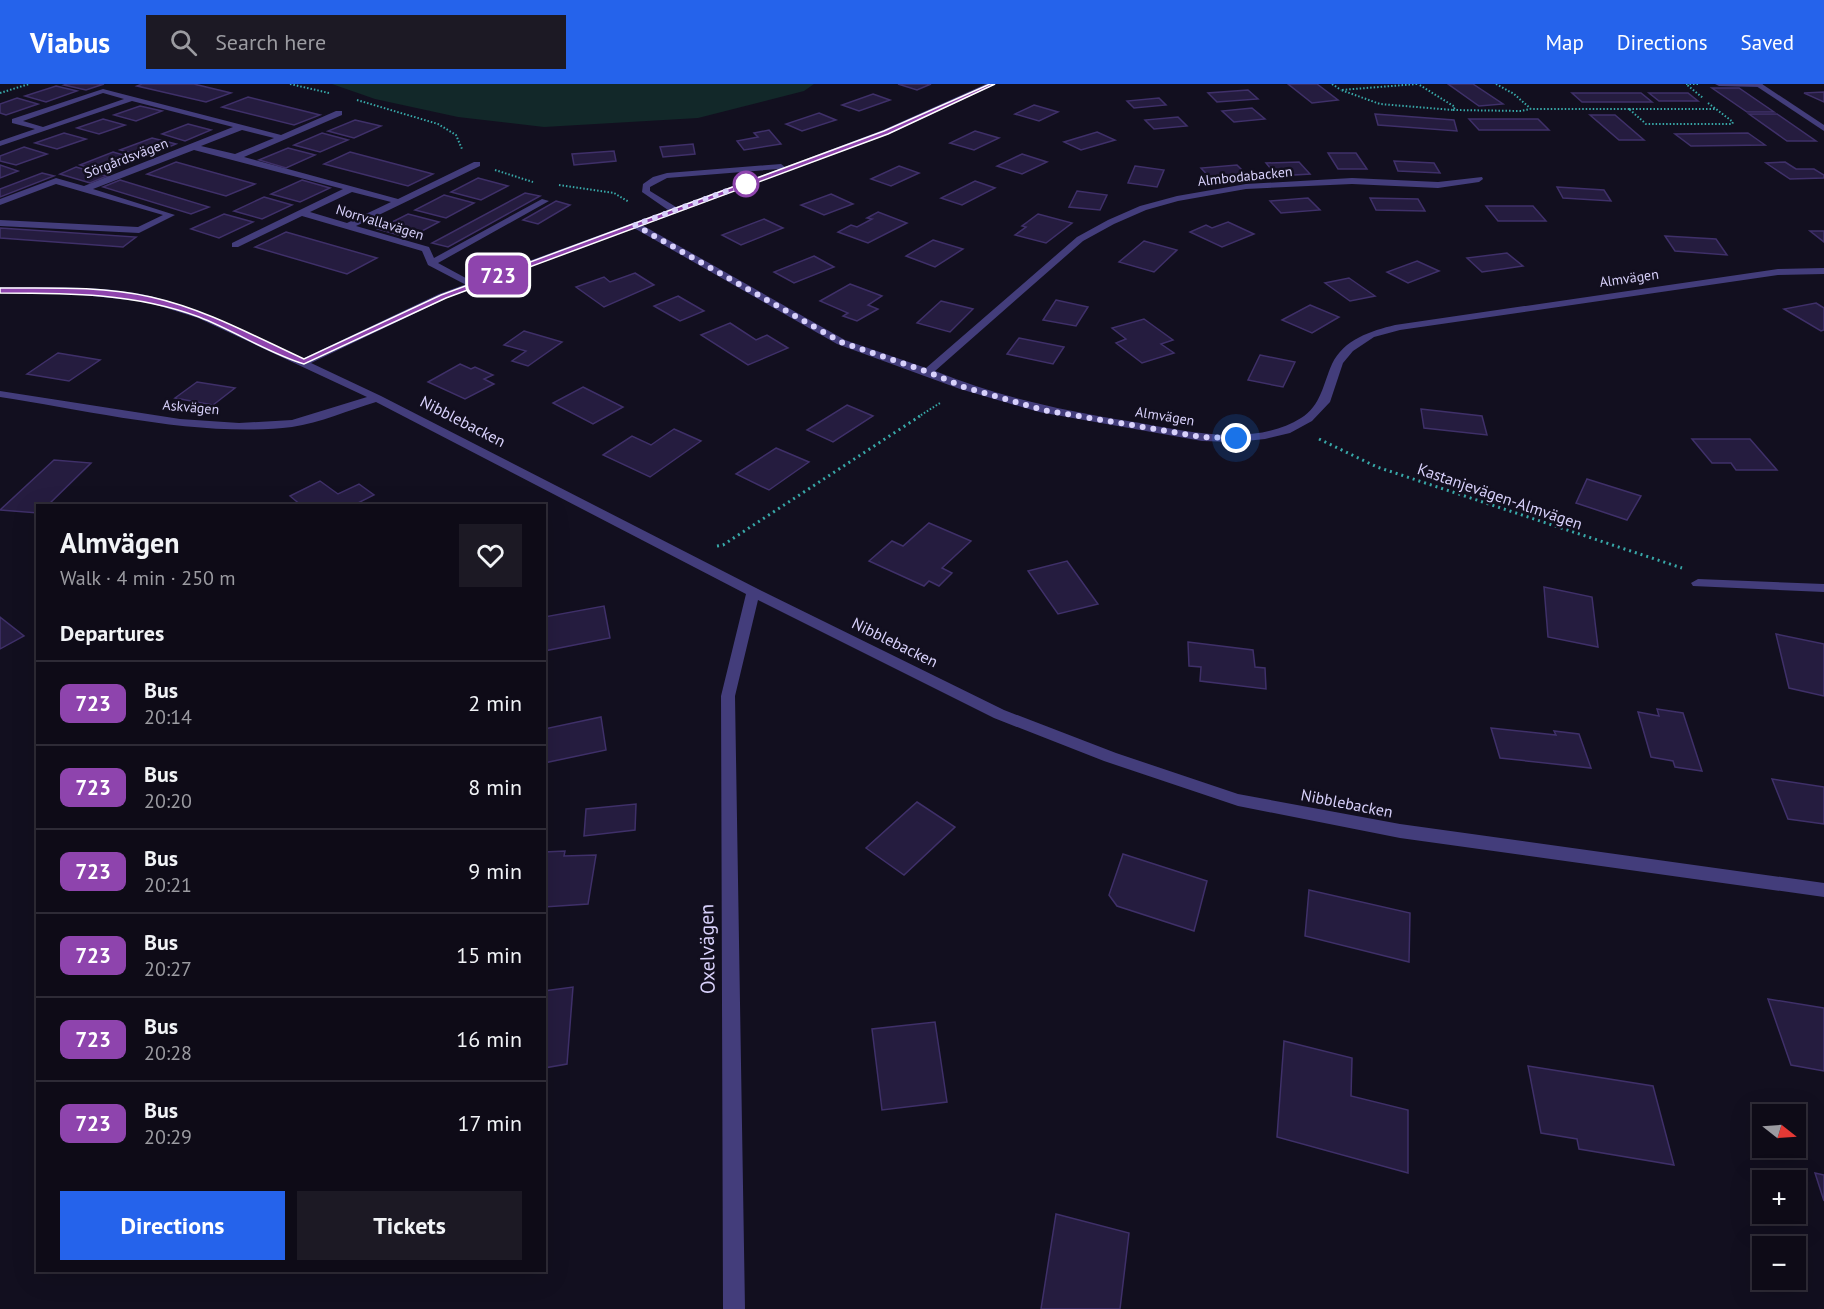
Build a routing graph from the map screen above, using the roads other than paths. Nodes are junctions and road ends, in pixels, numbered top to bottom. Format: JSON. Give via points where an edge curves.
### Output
{"nodes":[{"id":1,"x":992,"y":84,"type":"edge"},
{"id":2,"x":1720,"y":84,"type":"edge"},
{"id":3,"x":1758,"y":85,"type":"edge"},
{"id":4,"x":114,"y":88,"type":"dead end"},
{"id":5,"x":104,"y":92,"type":"junction"},
{"id":6,"x":130,"y":99,"type":"junction"},
{"id":7,"x":339,"y":113,"type":"dead end"},
{"id":8,"x":241,"y":127,"type":"junction"},
{"id":9,"x":43,"y":129,"type":"junction"},
{"id":10,"x":1824,"y":129,"type":"edge"},
{"id":11,"x":281,"y":137,"type":"junction"},
{"id":12,"x":0,"y":144,"type":"edge"},
{"id":13,"x":193,"y":147,"type":"junction"},
{"id":14,"x":236,"y":157,"type":"junction"},
{"id":15,"x":805,"y":163,"type":"junction"},
{"id":16,"x":477,"y":164,"type":"dead end"},
{"id":17,"x":1479,"y":179,"type":"dead end"},
{"id":18,"x":85,"y":189,"type":"junction"},
{"id":19,"x":351,"y":189,"type":"junction"},
{"id":20,"x":396,"y":201,"type":"junction"},
{"id":21,"x":546,"y":201,"type":"dead end"},
{"id":22,"x":0,"y":202,"type":"edge"},
{"id":23,"x":675,"y":210,"type":"junction"},
{"id":24,"x":302,"y":213,"type":"junction"},
{"id":25,"x":0,"y":223,"type":"edge"},
{"id":26,"x":348,"y":225,"type":"junction"},
{"id":27,"x":635,"y":225,"type":"junction"},
{"id":28,"x":235,"y":244,"type":"dead end"},
{"id":29,"x":431,"y":263,"type":"junction"},
{"id":30,"x":1824,"y":271,"type":"edge"},
{"id":31,"x":472,"y":285,"type":"junction"},
{"id":32,"x":0,"y":290,"type":"edge"},
{"id":33,"x":304,"y":362,"type":"junction"},
{"id":34,"x":928,"y":372,"type":"junction"},
{"id":35,"x":0,"y":394,"type":"edge"},
{"id":36,"x":377,"y":398,"type":"junction"},
{"id":37,"x":1698,"y":583,"type":"road end"},
{"id":38,"x":1824,"y":588,"type":"edge"},
{"id":39,"x":753,"y":592,"type":"junction"},
{"id":40,"x":1824,"y":890,"type":"edge"},
{"id":41,"x":734,"y":1309,"type":"edge"}],
"edges":[{"from":1,"to":15,"type":"street"},
{"from":2,"to":3,"type":"street"},
{"from":3,"to":10,"type":"street"},
{"from":4,"to":5,"type":"street"},
{"from":5,"to":6,"type":"street"},
{"from":5,"to":9,"type":"street","via":[[15,121]]},
{"from":6,"to":8,"type":"street"},
{"from":6,"to":9,"type":"street"},
{"from":7,"to":11,"type":"street"},
{"from":8,"to":11,"type":"street"},
{"from":8,"to":13,"type":"street","name":"Sörgårdsvägen"},
{"from":9,"to":12,"type":"street"},
{"from":11,"to":14,"type":"street"},
{"from":13,"to":14,"type":"street"},
{"from":13,"to":18,"type":"street","name":"Sörgårdsvägen"},
{"from":14,"to":19,"type":"street"},
{"from":15,"to":23,"type":"street"},
{"from":15,"to":23,"type":"street","via":[[667,176],[646,186],[646,192]]},
{"from":16,"to":20,"type":"street"},
{"from":17,"to":34,"type":"street","name":"Almbodabacken","via":[[1438,185],[1353,181],[1262,186],[1203,192],[1155,204],[1106,222],[1080,239]]},
{"from":18,"to":22,"type":"street","name":"Sörgårdsvägen","via":[[56,181]]},
{"from":18,"to":25,"type":"street","via":[[171,215],[139,230]]},
{"from":19,"to":20,"type":"street"},
{"from":19,"to":24,"type":"street"},
{"from":20,"to":26,"type":"street"},
{"from":21,"to":29,"type":"street"},
{"from":23,"to":27,"type":"street"},
{"from":24,"to":26,"type":"street","name":"Norrvallavägen"},
{"from":24,"to":28,"type":"street"},
{"from":26,"to":29,"type":"street","name":"Norrvallavägen","via":[[426,249]]},
{"from":27,"to":31,"type":"street"},
{"from":27,"to":34,"type":"street","name":"Almvägen","via":[[841,342]]},
{"from":29,"to":31,"type":"street","name":"Norrvallavägen"},
{"from":30,"to":34,"type":"street","name":"Almvägen","via":[[1778,272],[1653,289],[1399,327],[1370,335],[1349,349],[1338,363],[1324,402],[1308,419],[1286,431],[1236,438],[1202,437],[1043,410]]},
{"from":31,"to":33,"type":"street"},
{"from":32,"to":33,"type":"street","name":"Nibblebacken","via":[[74,291],[149,299],[202,316]]},
{"from":33,"to":36,"type":"street","name":"Nibblebacken"},
{"from":35,"to":36,"type":"street","name":"Askvägen","via":[[180,422],[239,426],[294,423]]},
{"from":36,"to":39,"type":"street","name":"Nibblebacken"},
{"from":37,"to":38,"type":"street"},
{"from":39,"to":40,"type":"street","name":"Nibblebacken","via":[[999,714],[1238,800],[1400,831]]},
{"from":39,"to":41,"type":"street","name":"Oxelvägen","via":[[728,696]]}]}
